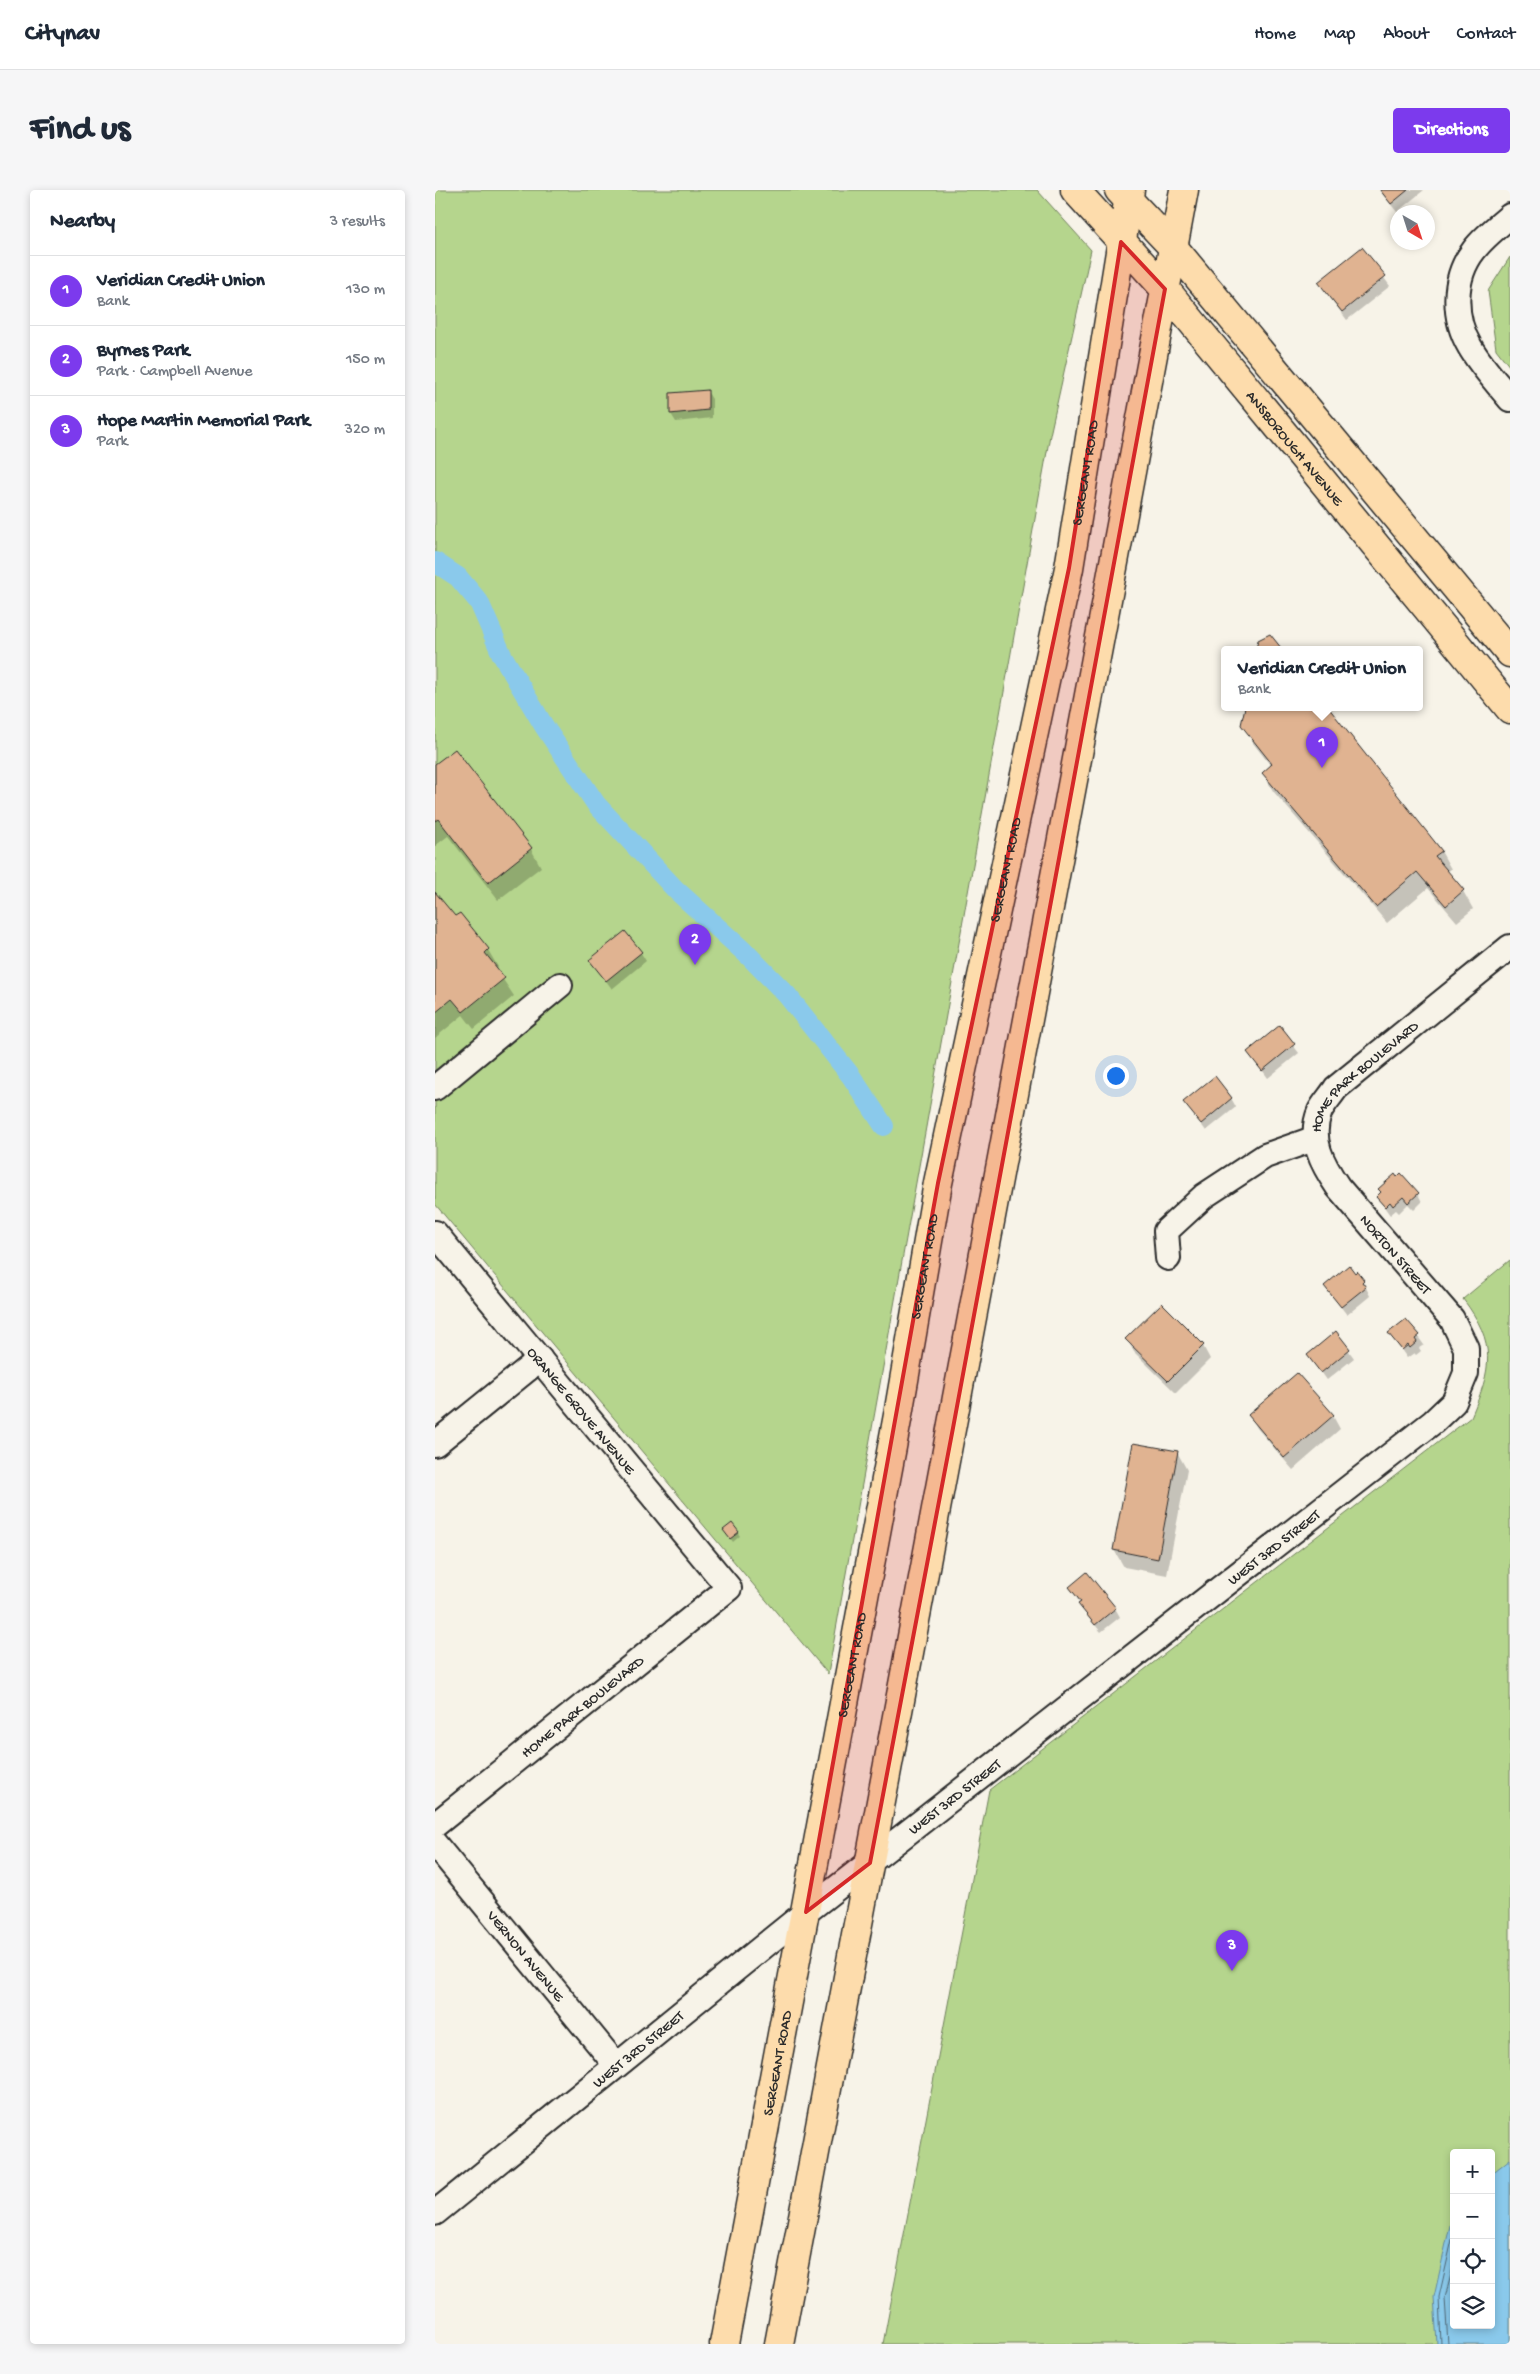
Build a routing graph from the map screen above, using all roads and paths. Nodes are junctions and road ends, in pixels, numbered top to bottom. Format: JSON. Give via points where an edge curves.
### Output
{"nodes":[{"id":1,"x":1075,"y":190,"type":"edge"},
{"id":2,"x":1184,"y":190,"type":"edge"},
{"id":3,"x":1126,"y":193,"type":"edge"},
{"id":4,"x":1510,"y":216,"type":"edge"},
{"id":5,"x":1121,"y":242,"type":"junction"},
{"id":6,"x":1173,"y":247,"type":"junction"},
{"id":7,"x":1165,"y":289,"type":"junction"},
{"id":8,"x":1510,"y":399,"type":"edge"},
{"id":9,"x":1510,"y":653,"type":"edge"},
{"id":10,"x":1510,"y":709,"type":"edge"},
{"id":11,"x":1510,"y":947,"type":"edge"},
{"id":12,"x":560,"y":986,"type":"dead end"},
{"id":13,"x":435,"y":1088,"type":"edge"},
{"id":14,"x":1316,"y":1138,"type":"junction"},
{"id":15,"x":435,"y":1233,"type":"edge"},
{"id":16,"x":1168,"y":1258,"type":"dead end"},
{"id":17,"x":540,"y":1360,"type":"junction"},
{"id":18,"x":1466,"y":1373,"type":"joint"},
{"id":19,"x":435,"y":1444,"type":"edge"},
{"id":20,"x":729,"y":1588,"type":"joint"},
{"id":21,"x":435,"y":1825,"type":"edge"},
{"id":22,"x":435,"y":1844,"type":"edge"},
{"id":23,"x":870,"y":1863,"type":"junction"},
{"id":24,"x":806,"y":1912,"type":"junction"},
{"id":25,"x":617,"y":2065,"type":"junction"},
{"id":26,"x":435,"y":2213,"type":"edge"},
{"id":27,"x":724,"y":2344,"type":"edge"},
{"id":28,"x":779,"y":2344,"type":"edge"}],
"edges":[{"from":1,"to":5,"type":"main road","name":"ANSBOROUGH AVENUE"},
{"from":2,"to":6,"type":"main road"},
{"from":3,"to":5,"type":"main road","name":"SERGEANT ROAD"},
{"from":3,"to":6,"type":"main road"},
{"from":4,"to":8,"type":"street","via":[[1472,251],[1463,268],[1457,298],[1458,315],[1470,347]]},
{"from":5,"to":7,"type":"main road","name":"ANSBOROUGH AVENUE"},
{"from":5,"to":24,"type":"main road","name":"SERGEANT ROAD","via":[[1069,568],[938,1183]]},
{"from":6,"to":7,"type":"main road"},
{"from":6,"to":9,"type":"main road"},
{"from":7,"to":10,"type":"main road","name":"ANSBOROUGH AVENUE"},
{"from":7,"to":23,"type":"main road"},
{"from":11,"to":14,"type":"street","name":"HOME PARK BOULEVARD","via":[[1335,1088],[1320,1112]]},
{"from":12,"to":13,"type":"street"},
{"from":14,"to":16,"type":"street","name":"HOME PARK BOULEVARD","via":[[1265,1156],[1204,1196],[1166,1231]]},
{"from":14,"to":18,"type":"street","name":"NORTON STREET","via":[[1322,1163],[1338,1187],[1452,1319],[1467,1348]]},
{"from":15,"to":17,"type":"street","name":"ORANGE GROVE AVENUE"},
{"from":17,"to":19,"type":"street"},
{"from":17,"to":20,"type":"street","name":"ORANGE GROVE AVENUE"},
{"from":18,"to":23,"type":"street","name":"WEST 3RD STREET","via":[[1454,1402],[1433,1422]]},
{"from":20,"to":21,"type":"street","name":"HOME PARK BOULEVARD"},
{"from":22,"to":25,"type":"street","name":"VERNON AVENUE"},
{"from":23,"to":24,"type":"street","name":"WEST 3RD STREET"},
{"from":23,"to":28,"type":"main road"},
{"from":24,"to":25,"type":"street","name":"WEST 3RD STREET"},
{"from":24,"to":27,"type":"main road","name":"SERGEANT ROAD"},
{"from":25,"to":26,"type":"street","name":"WEST 3RD STREET"}]}
